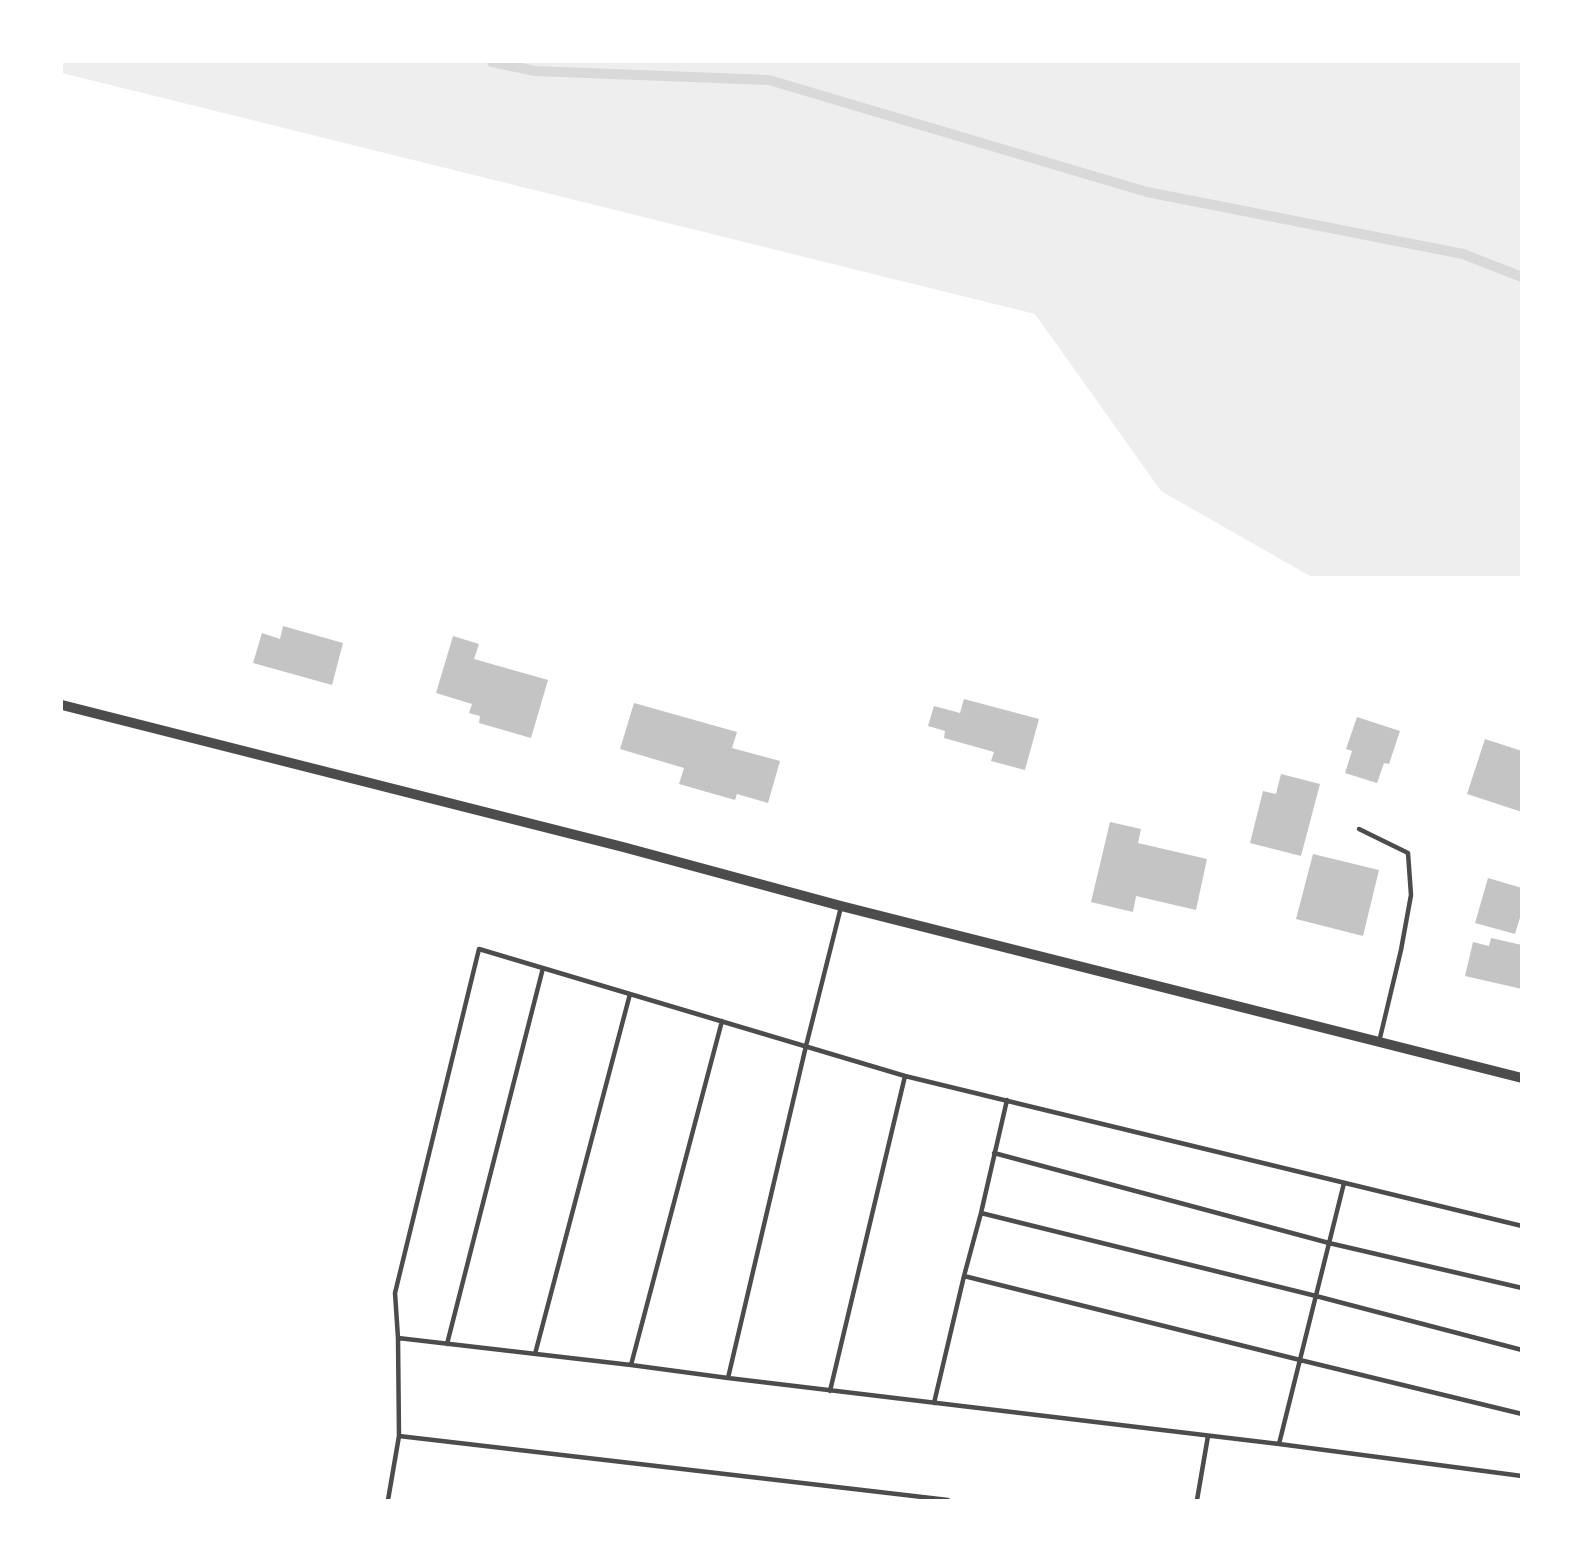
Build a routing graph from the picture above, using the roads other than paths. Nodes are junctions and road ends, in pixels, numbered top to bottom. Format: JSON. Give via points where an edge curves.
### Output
{"nodes":[{"id":1,"x":62,"y":705,"type":"edge"},
{"id":2,"x":1359,"y":829,"type":"dead end"},
{"id":3,"x":841,"y":906,"type":"junction"},
{"id":4,"x":543,"y":968,"type":"junction"},
{"id":5,"x":630,"y":994,"type":"junction"},
{"id":6,"x":722,"y":1021,"type":"junction"},
{"id":7,"x":1379,"y":1042,"type":"junction"},
{"id":8,"x":806,"y":1046,"type":"junction"},
{"id":9,"x":905,"y":1076,"type":"junction"},
{"id":10,"x":1521,"y":1078,"type":"edge"},
{"id":11,"x":1007,"y":1100,"type":"junction"},
{"id":12,"x":994,"y":1153,"type":"junction"},
{"id":13,"x":1344,"y":1183,"type":"junction"},
{"id":14,"x":981,"y":1213,"type":"junction"},
{"id":15,"x":1521,"y":1226,"type":"edge"},
{"id":16,"x":1329,"y":1243,"type":"junction"},
{"id":17,"x":964,"y":1276,"type":"junction"},
{"id":18,"x":1521,"y":1288,"type":"edge"},
{"id":19,"x":1316,"y":1296,"type":"junction"},
{"id":20,"x":398,"y":1338,"type":"junction"},
{"id":21,"x":447,"y":1344,"type":"junction"},
{"id":22,"x":1521,"y":1350,"type":"edge"},
{"id":23,"x":535,"y":1354,"type":"junction"},
{"id":24,"x":1300,"y":1360,"type":"junction"},
{"id":25,"x":631,"y":1365,"type":"junction"},
{"id":26,"x":728,"y":1378,"type":"junction"},
{"id":27,"x":830,"y":1391,"type":"junction"},
{"id":28,"x":934,"y":1403,"type":"junction"},
{"id":29,"x":1521,"y":1414,"type":"edge"},
{"id":30,"x":399,"y":1436,"type":"junction"},
{"id":31,"x":1208,"y":1436,"type":"junction"},
{"id":32,"x":1279,"y":1444,"type":"junction"},
{"id":33,"x":1521,"y":1476,"type":"edge"},
{"id":34,"x":387,"y":1500,"type":"edge"},
{"id":35,"x":948,"y":1500,"type":"edge"},
{"id":36,"x":1197,"y":1500,"type":"edge"}],
"edges":[{"from":1,"to":3,"type":"street"},
{"from":2,"to":7,"type":"lane","via":[[1408,853],[1410,895]]},
{"from":3,"to":7,"type":"street"},
{"from":3,"to":8,"type":"lane"},
{"from":4,"to":5,"type":"lane"},
{"from":4,"to":20,"type":"lane","via":[[479,949],[395,1293]]},
{"from":4,"to":21,"type":"lane"},
{"from":5,"to":6,"type":"lane"},
{"from":5,"to":23,"type":"lane"},
{"from":6,"to":8,"type":"lane"},
{"from":6,"to":25,"type":"lane"},
{"from":7,"to":10,"type":"street"},
{"from":8,"to":9,"type":"lane"},
{"from":8,"to":26,"type":"lane"},
{"from":9,"to":11,"type":"lane"},
{"from":9,"to":27,"type":"lane"},
{"from":11,"to":12,"type":"lane"},
{"from":11,"to":13,"type":"lane"},
{"from":12,"to":14,"type":"lane"},
{"from":12,"to":16,"type":"lane"},
{"from":13,"to":15,"type":"lane"},
{"from":13,"to":16,"type":"lane"},
{"from":14,"to":17,"type":"lane"},
{"from":14,"to":19,"type":"lane"},
{"from":16,"to":18,"type":"lane"},
{"from":16,"to":19,"type":"lane"},
{"from":17,"to":24,"type":"lane"},
{"from":17,"to":28,"type":"lane"},
{"from":19,"to":22,"type":"lane"},
{"from":19,"to":24,"type":"lane"},
{"from":20,"to":21,"type":"lane"},
{"from":20,"to":30,"type":"lane"},
{"from":21,"to":23,"type":"lane"},
{"from":23,"to":25,"type":"lane"},
{"from":24,"to":29,"type":"lane"},
{"from":24,"to":32,"type":"lane"},
{"from":25,"to":26,"type":"lane"},
{"from":26,"to":27,"type":"lane"},
{"from":27,"to":28,"type":"lane"},
{"from":28,"to":31,"type":"lane"},
{"from":30,"to":34,"type":"lane"},
{"from":30,"to":35,"type":"lane"},
{"from":31,"to":32,"type":"lane"},
{"from":31,"to":36,"type":"lane"},
{"from":32,"to":33,"type":"lane"}]}
